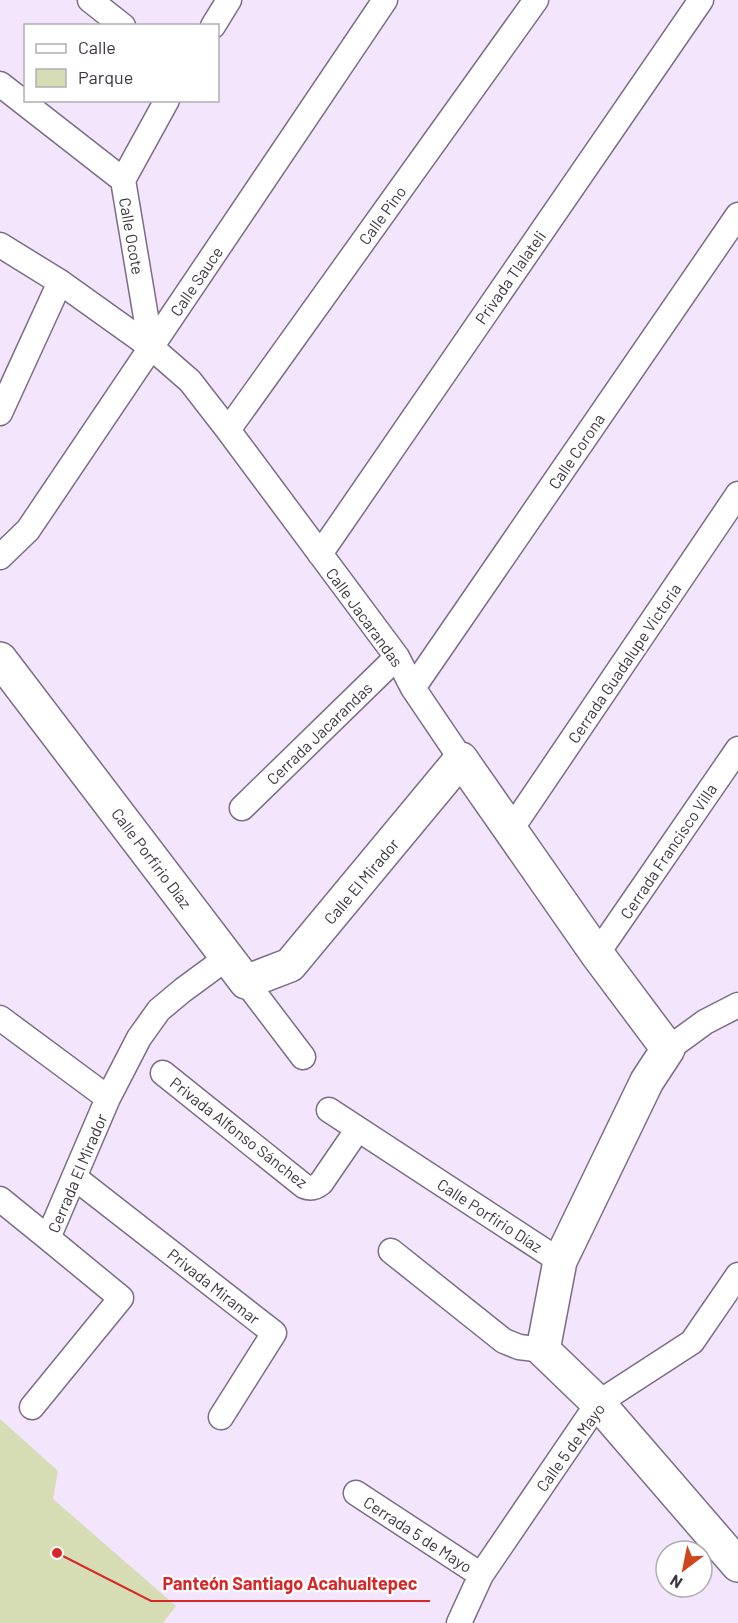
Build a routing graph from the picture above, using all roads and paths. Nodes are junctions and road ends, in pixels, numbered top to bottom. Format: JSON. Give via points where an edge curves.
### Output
{"nodes":[{"id":1,"x":90,"y":0,"type":"edge"},
{"id":2,"x":229,"y":0,"type":"edge"},
{"id":3,"x":386,"y":0,"type":"edge"},
{"id":4,"x":536,"y":0,"type":"edge"},
{"id":5,"x":701,"y":0,"type":"edge"},
{"id":6,"x":120,"y":24,"type":"edge"},
{"id":7,"x":214,"y":24,"type":"edge"},
{"id":8,"x":0,"y":84,"type":"edge"},
{"id":9,"x":166,"y":102,"type":"edge"},
{"id":10,"x":123,"y":180,"type":"junction"},
{"id":11,"x":738,"y":215,"type":"edge"},
{"id":12,"x":0,"y":245,"type":"edge"},
{"id":13,"x":60,"y":282,"type":"junction"},
{"id":14,"x":151,"y":346,"type":"junction"},
{"id":15,"x":0,"y":413,"type":"edge"},
{"id":16,"x":228,"y":430,"type":"junction"},
{"id":17,"x":738,"y":494,"type":"edge"},
{"id":18,"x":320,"y":554,"type":"junction"},
{"id":19,"x":0,"y":557,"type":"edge"},
{"id":20,"x":397,"y":657,"type":"junction"},
{"id":21,"x":0,"y":659,"type":"edge"},
{"id":22,"x":413,"y":687,"type":"junction"},
{"id":23,"x":738,"y":748,"type":"edge"},
{"id":24,"x":461,"y":759,"type":"junction"},
{"id":25,"x":242,"y":808,"type":"dead end"},
{"id":26,"x":510,"y":831,"type":"junction"},
{"id":27,"x":597,"y":954,"type":"junction"},
{"id":28,"x":237,"y":969,"type":"junction"},
{"id":29,"x":738,"y":1005,"type":"edge"},
{"id":30,"x":0,"y":1018,"type":"edge"},
{"id":31,"x":668,"y":1049,"type":"junction"},
{"id":32,"x":303,"y":1057,"type":"dead end"},
{"id":33,"x":163,"y":1073,"type":"dead end"},
{"id":34,"x":108,"y":1098,"type":"junction"},
{"id":35,"x":329,"y":1110,"type":"dead end"},
{"id":36,"x":358,"y":1129,"type":"junction"},
{"id":37,"x":75,"y":1177,"type":"junction"},
{"id":38,"x":0,"y":1199,"type":"edge"},
{"id":39,"x":48,"y":1238,"type":"junction"},
{"id":40,"x":391,"y":1251,"type":"dead end"},
{"id":41,"x":560,"y":1261,"type":"junction"},
{"id":42,"x":738,"y":1275,"type":"edge"},
{"id":43,"x":543,"y":1350,"type":"junction"},
{"id":44,"x":598,"y":1403,"type":"junction"},
{"id":45,"x":32,"y":1407,"type":"dead end"},
{"id":46,"x":221,"y":1418,"type":"dead end"},
{"id":47,"x":356,"y":1493,"type":"dead end"},
{"id":48,"x":738,"y":1565,"type":"edge"},
{"id":49,"x":481,"y":1575,"type":"junction"},
{"id":50,"x":459,"y":1623,"type":"edge"}],
"edges":[{"from":1,"to":6,"type":"street"},
{"from":2,"to":7,"type":"street"},
{"from":3,"to":14,"type":"street","name":"Calle Sauce"},
{"from":4,"to":16,"type":"street","name":"Calle Pino"},
{"from":5,"to":18,"type":"street","name":"Privada Tlalateli"},
{"from":8,"to":10,"type":"street"},
{"from":9,"to":10,"type":"street","name":"Calle Ocote"},
{"from":10,"to":14,"type":"street","name":"Calle Ocote"},
{"from":11,"to":22,"type":"street","name":"Calle Corona"},
{"from":12,"to":13,"type":"street","name":"Calle Jacarandas"},
{"from":13,"to":14,"type":"street","name":"Calle Jacarandas"},
{"from":13,"to":15,"type":"street"},
{"from":14,"to":16,"type":"street","name":"Calle Jacarandas","via":[[189,381]]},
{"from":14,"to":19,"type":"street","name":"Calle Sauce","via":[[28,530]]},
{"from":16,"to":18,"type":"street","name":"Calle Jacarandas"},
{"from":17,"to":26,"type":"street","name":"Cerrada Guadalupe Victoria"},
{"from":18,"to":20,"type":"street","name":"Calle Jacarandas"},
{"from":20,"to":22,"type":"street","name":"Calle Jacarandas"},
{"from":20,"to":25,"type":"street","name":"Cerrada Jacarandas"},
{"from":21,"to":28,"type":"street","name":"Calle Porfirio Díaz"},
{"from":22,"to":24,"type":"street","name":"Calle Jacarandas"},
{"from":23,"to":27,"type":"street","name":"Cerrada Francisco Villa"},
{"from":24,"to":26,"type":"street","name":"Calle Jacarandas"},
{"from":24,"to":28,"type":"street","name":"Calle El Mirador","via":[[291,965]]},
{"from":26,"to":27,"type":"street","name":"Calle Jacarandas"},
{"from":27,"to":31,"type":"street","name":"Calle Jacarandas"},
{"from":28,"to":32,"type":"street","name":"Calle Porfirio Díaz"},
{"from":28,"to":34,"type":"street","name":"Cerrada El Mirador","via":[[183,990],[159,1010],[139,1038]]},
{"from":29,"to":31,"type":"street","via":[[705,1022]]},
{"from":30,"to":34,"type":"street"},
{"from":31,"to":41,"type":"street","via":[[647,1081]]},
{"from":33,"to":36,"type":"street","name":"Privada Alfonso Sánchez","via":[[310,1188],[321,1184]]},
{"from":34,"to":37,"type":"street","name":"Cerrada El Mirador"},
{"from":35,"to":36,"type":"street","name":"Calle Porfirio Díaz"},
{"from":36,"to":41,"type":"street","name":"Calle Porfirio Díaz"},
{"from":37,"to":39,"type":"street","name":"Cerrada El Mirador"},
{"from":37,"to":46,"type":"street","name":"Privada Miramar","via":[[274,1334]]},
{"from":38,"to":39,"type":"street"},
{"from":39,"to":45,"type":"street","name":"Cerrada El Mirador","via":[[121,1298]]},
{"from":40,"to":43,"type":"street","via":[[504,1341]]},
{"from":41,"to":43,"type":"street"},
{"from":42,"to":44,"type":"street","name":"Calle 5 de Mayo","via":[[692,1342]]},
{"from":43,"to":44,"type":"street"},
{"from":44,"to":48,"type":"street"},
{"from":44,"to":49,"type":"street","name":"Calle 5 de Mayo"},
{"from":47,"to":49,"type":"street","name":"Cerrada 5 de Mayo"},
{"from":49,"to":50,"type":"street","name":"Calle 5 de Mayo"}]}
